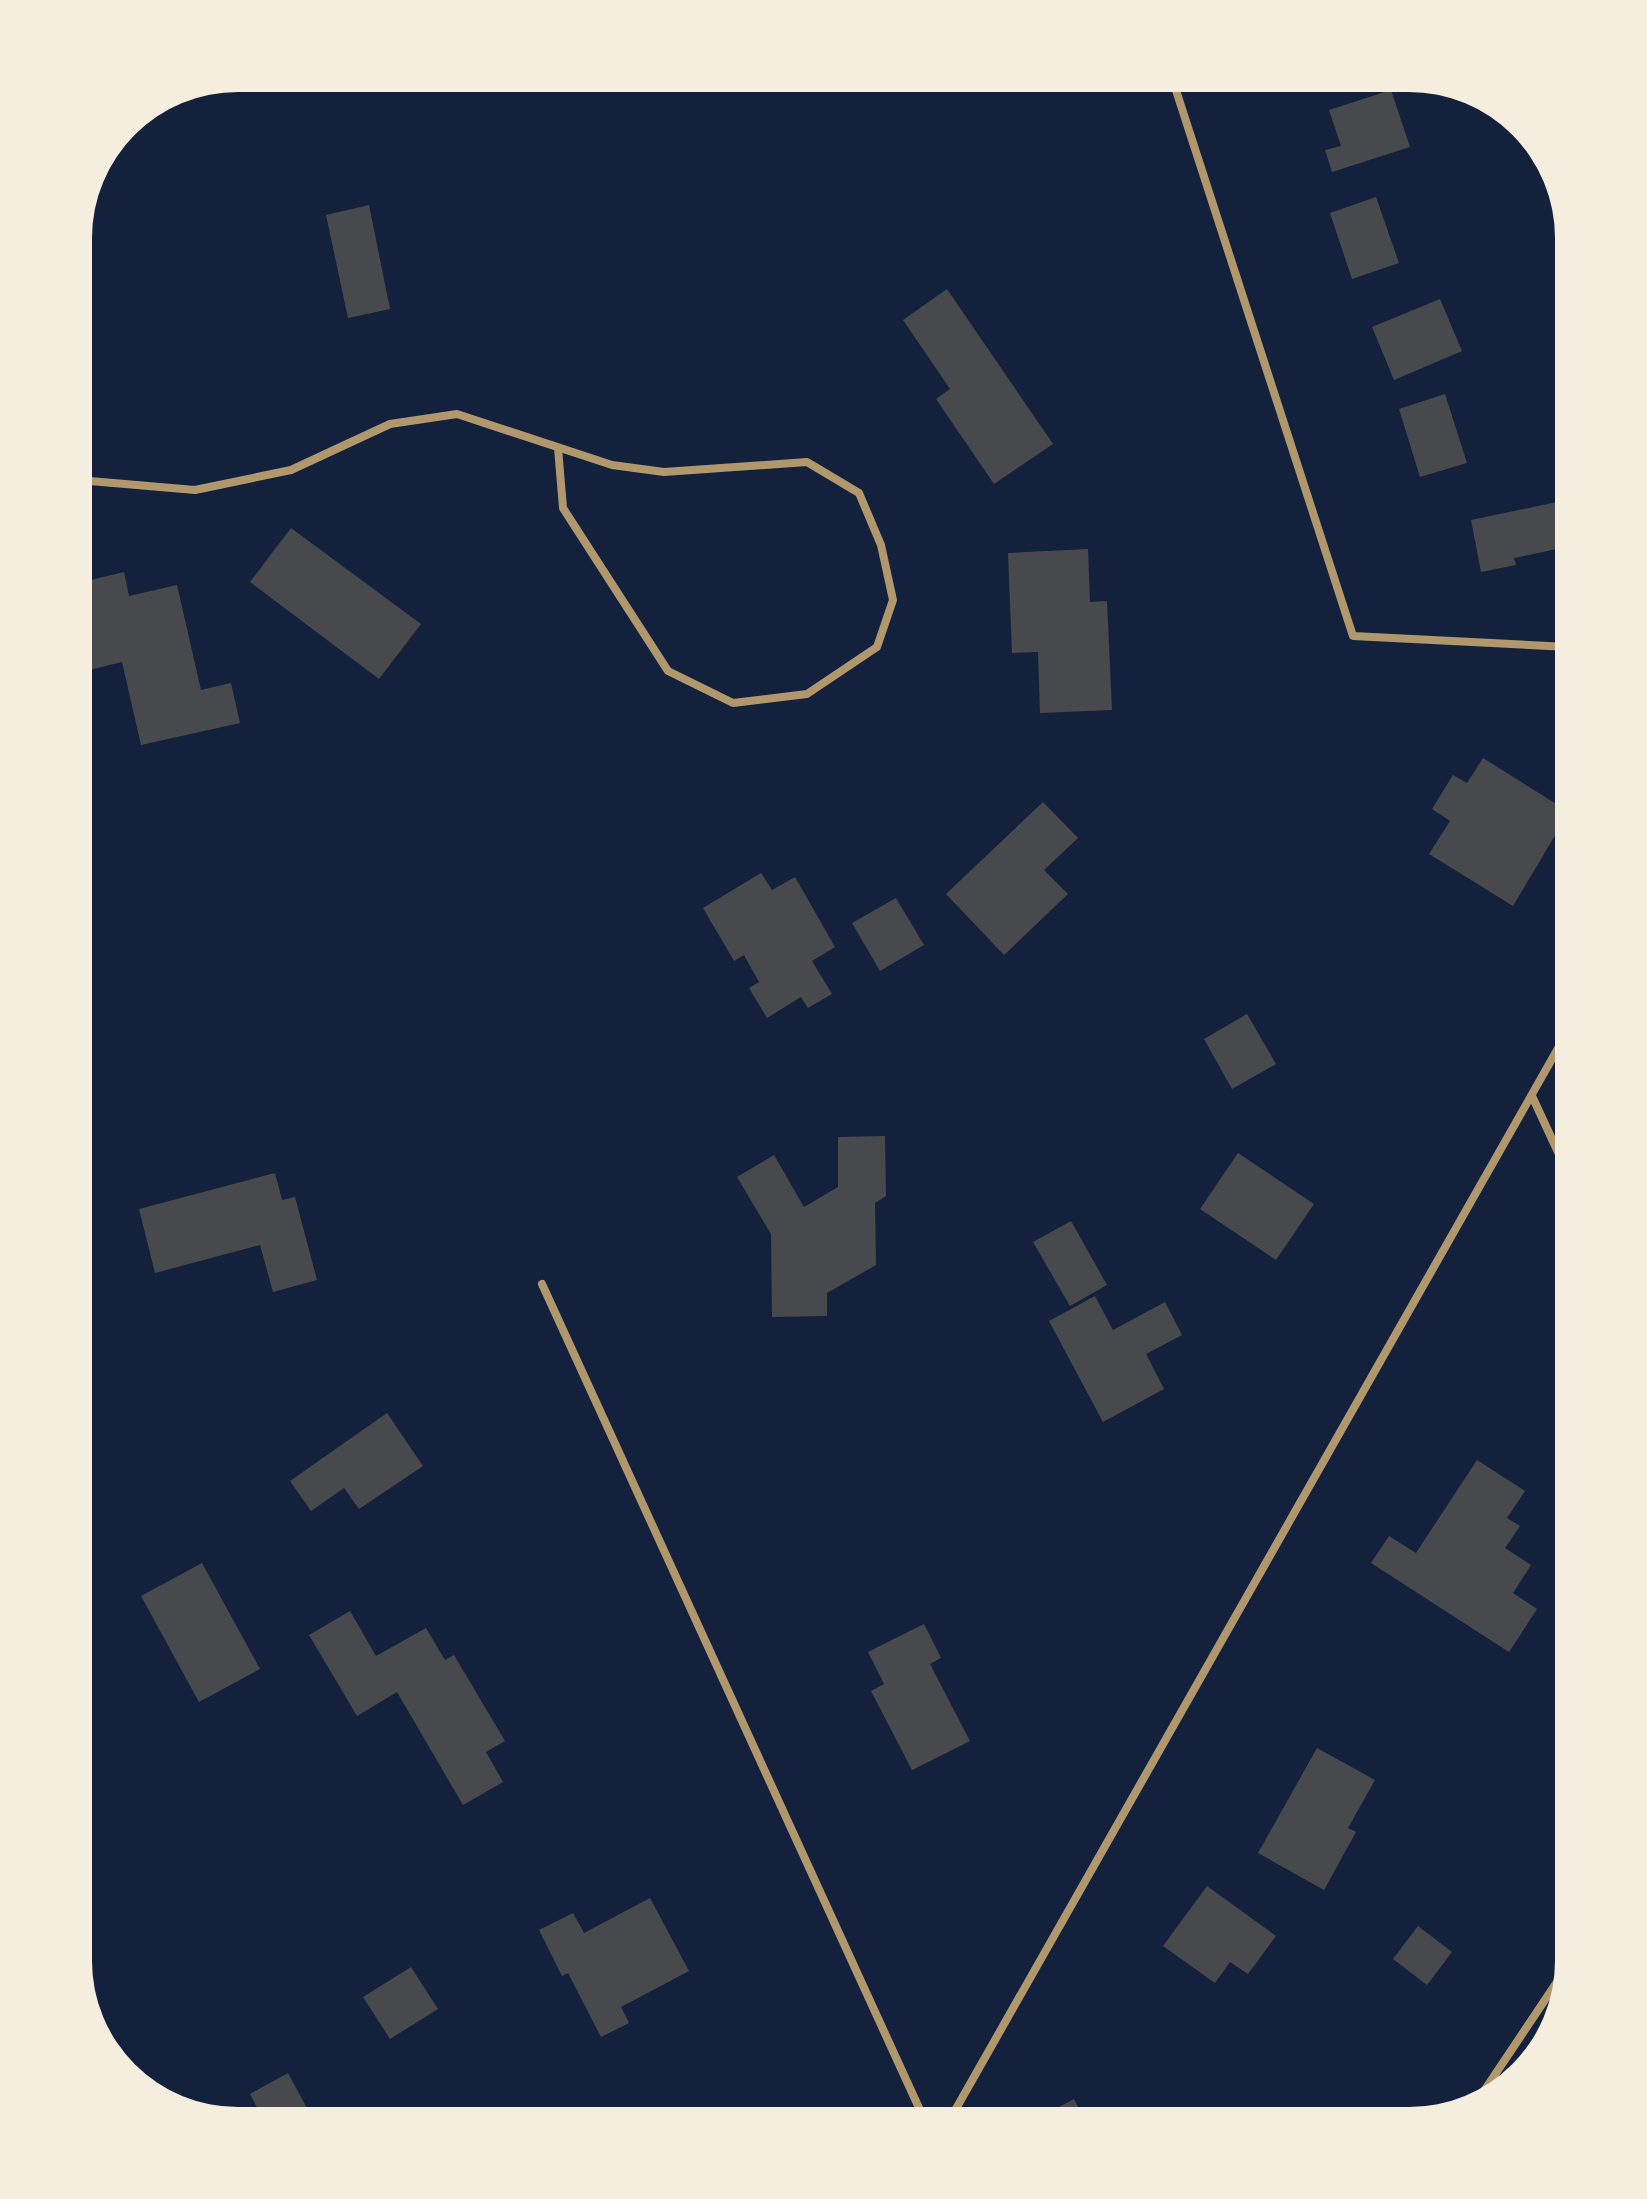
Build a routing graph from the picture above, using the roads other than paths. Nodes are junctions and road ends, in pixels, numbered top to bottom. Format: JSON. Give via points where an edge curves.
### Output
{"nodes":[{"id":1,"x":1177,"y":92,"type":"edge"},
{"id":2,"x":558,"y":448,"type":"junction"},
{"id":3,"x":92,"y":481,"type":"edge"},
{"id":4,"x":1555,"y":646,"type":"edge"},
{"id":5,"x":1555,"y":1054,"type":"edge"},
{"id":6,"x":1532,"y":1096,"type":"junction"},
{"id":7,"x":1555,"y":1146,"type":"edge"},
{"id":8,"x":542,"y":1284,"type":"dead end"},
{"id":9,"x":1552,"y":1989,"type":"edge"},
{"id":10,"x":1490,"y":2082,"type":"edge"},
{"id":11,"x":919,"y":2107,"type":"edge"},
{"id":12,"x":957,"y":2107,"type":"edge"}],
"edges":[{"from":1,"to":4,"type":"street","via":[[1353,636]]},
{"from":2,"to":2,"type":"street","via":[[612,465],[664,472],[807,462],[859,493],[881,545],[893,600],[877,647],[807,694],[733,703],[668,671],[563,508]]},
{"from":2,"to":3,"type":"street","via":[[457,414],[390,424],[291,470],[195,490]]},
{"from":5,"to":6,"type":"street"},
{"from":6,"to":7,"type":"street"},
{"from":6,"to":12,"type":"street"},
{"from":8,"to":11,"type":"street"},
{"from":9,"to":10,"type":"street"}]}
